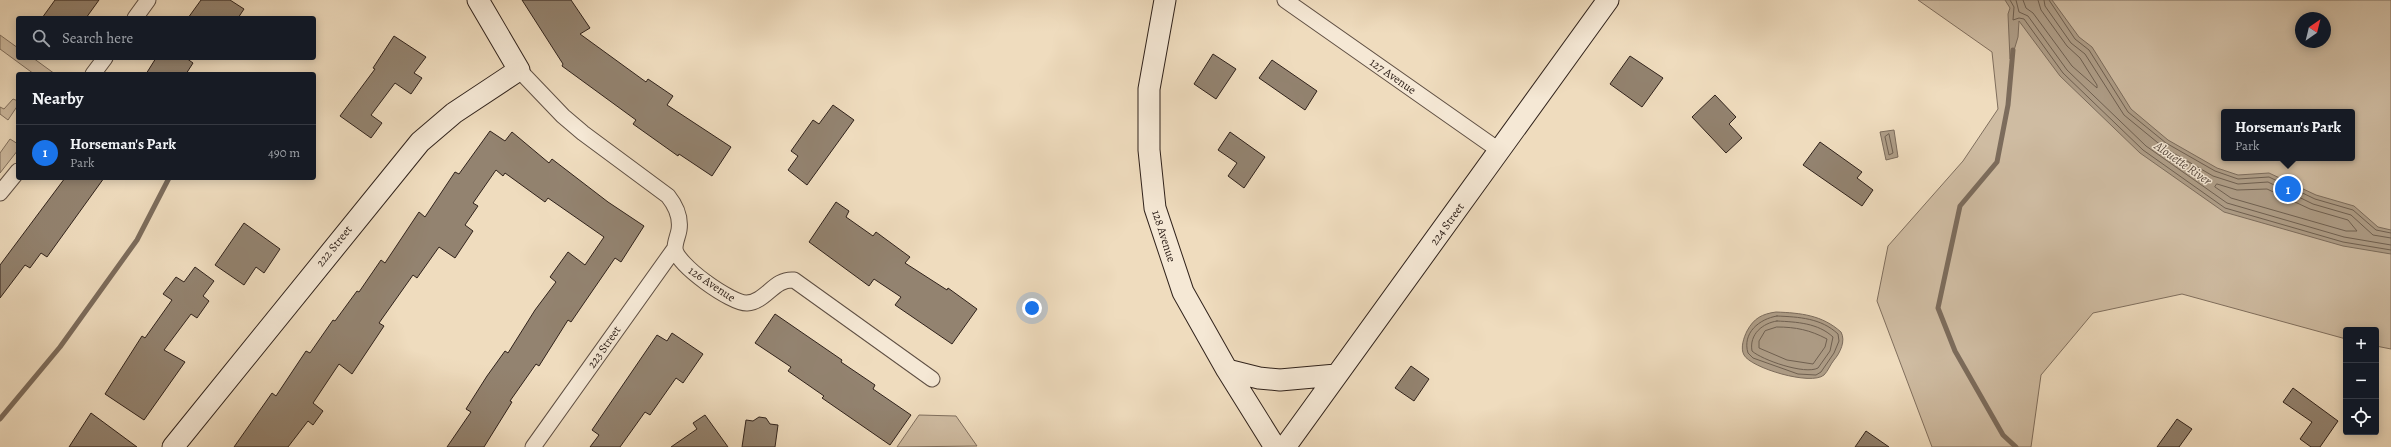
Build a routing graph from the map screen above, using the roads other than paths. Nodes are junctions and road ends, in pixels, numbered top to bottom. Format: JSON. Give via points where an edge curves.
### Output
{"nodes":[{"id":1,"x":148,"y":0,"type":"edge"},
{"id":2,"x":478,"y":0,"type":"edge"},
{"id":3,"x":1165,"y":0,"type":"edge"},
{"id":4,"x":1285,"y":0,"type":"edge"},
{"id":5,"x":1608,"y":0,"type":"edge"},
{"id":6,"x":136,"y":16,"type":"edge"},
{"id":7,"x":104,"y":60,"type":"edge"},
{"id":8,"x":518,"y":70,"type":"junction"},
{"id":9,"x":94,"y":72,"type":"edge"},
{"id":10,"x":1500,"y":151,"type":"junction"},
{"id":11,"x":16,"y":173,"type":"edge"},
{"id":12,"x":0,"y":193,"type":"edge"},
{"id":13,"x":675,"y":248,"type":"junction"},
{"id":14,"x":1227,"y":370,"type":"junction"},
{"id":15,"x":1336,"y":375,"type":"junction"},
{"id":16,"x":932,"y":379,"type":"dead end"},
{"id":17,"x":173,"y":447,"type":"edge"},
{"id":18,"x":533,"y":447,"type":"edge"},
{"id":19,"x":1274,"y":447,"type":"edge"},
{"id":20,"x":1285,"y":447,"type":"edge"}],
"edges":[{"from":1,"to":6,"type":"street"},
{"from":2,"to":8,"type":"street"},
{"from":3,"to":14,"type":"street","name":"128 Avenue","via":[[1149,89],[1149,150],[1154,208],[1183,292]]},
{"from":4,"to":10,"type":"street","name":"127 Avenue"},
{"from":5,"to":10,"type":"street","name":"224 Street"},
{"from":7,"to":9,"type":"street"},
{"from":8,"to":13,"type":"street","via":[[583,133],[668,196],[677,210],[679,220]]},
{"from":8,"to":17,"type":"street","name":"222 Street","via":[[454,113],[420,142]]},
{"from":10,"to":15,"type":"street","name":"224 Street"},
{"from":11,"to":12,"type":"street"},
{"from":13,"to":16,"type":"street","name":"126 Avenue","via":[[677,256],[685,266],[737,301],[754,302],[779,282],[787,279],[803,284]]},
{"from":13,"to":18,"type":"street","name":"223 Street"},
{"from":14,"to":15,"type":"street","via":[[1280,380]]},
{"from":14,"to":19,"type":"street","name":"128 Avenue"},
{"from":15,"to":20,"type":"street","name":"224 Street"}]}
